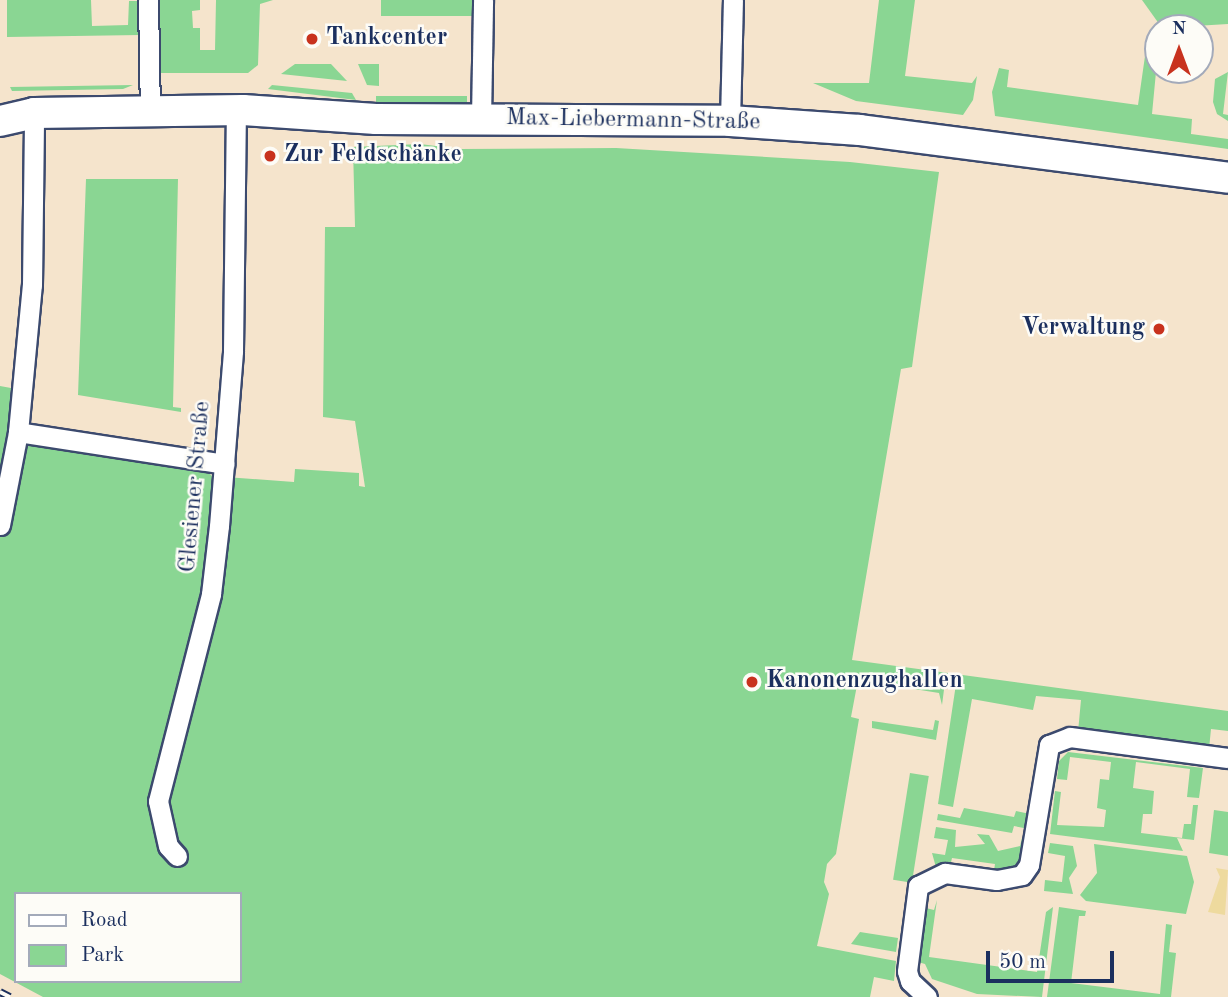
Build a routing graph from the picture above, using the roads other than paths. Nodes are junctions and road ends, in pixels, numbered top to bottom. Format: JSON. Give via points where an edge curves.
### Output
{"nodes":[{"id":1,"x":148,"y":0,"type":"edge"},
{"id":2,"x":483,"y":0,"type":"edge"},
{"id":3,"x":733,"y":0,"type":"edge"},
{"id":4,"x":0,"y":100,"type":"edge"},
{"id":5,"x":236,"y":110,"type":"junction"},
{"id":6,"x":150,"y":111,"type":"junction"},
{"id":7,"x":34,"y":113,"type":"junction"},
{"id":8,"x":481,"y":119,"type":"junction"},
{"id":9,"x":0,"y":121,"type":"edge"},
{"id":10,"x":730,"y":121,"type":"junction"},
{"id":11,"x":1228,"y":178,"type":"edge"},
{"id":12,"x":18,"y":432,"type":"junction"},
{"id":13,"x":225,"y":464,"type":"junction"},
{"id":14,"x":0,"y":525,"type":"edge"},
{"id":15,"x":1228,"y":758,"type":"edge"},
{"id":16,"x":177,"y":856,"type":"dead end"},
{"id":17,"x":927,"y":997,"type":"edge"}],
"edges":[{"from":1,"to":6,"type":"street"},
{"from":2,"to":8,"type":"street"},
{"from":3,"to":10,"type":"street"},
{"from":4,"to":7,"type":"main road","name":"Max-Liebermann-Straße"},
{"from":5,"to":6,"type":"main road","name":"Max-Liebermann-Straße"},
{"from":5,"to":8,"type":"main road","name":"Max-Liebermann-Straße","via":[[376,119]]},
{"from":5,"to":13,"type":"street","name":"Glesiener Straße","via":[[233,351]]},
{"from":6,"to":7,"type":"main road","name":"Max-Liebermann-Straße"},
{"from":7,"to":9,"type":"main road","name":"Max-Liebermann-Straße"},
{"from":7,"to":12,"type":"street","via":[[32,285]]},
{"from":8,"to":10,"type":"main road","name":"Max-Liebermann-Straße"},
{"from":10,"to":11,"type":"main road","name":"Max-Liebermann-Straße","via":[[860,130]]},
{"from":12,"to":13,"type":"street"},
{"from":12,"to":14,"type":"street"},
{"from":13,"to":16,"type":"street","name":"Glesiener Straße","via":[[211,594],[158,801],[168,846]]},
{"from":15,"to":17,"type":"street","via":[[1070,737],[1049,745],[1029,865],[1022,875],[997,880],[945,873],[918,886],[906,971],[909,981]]}]}
